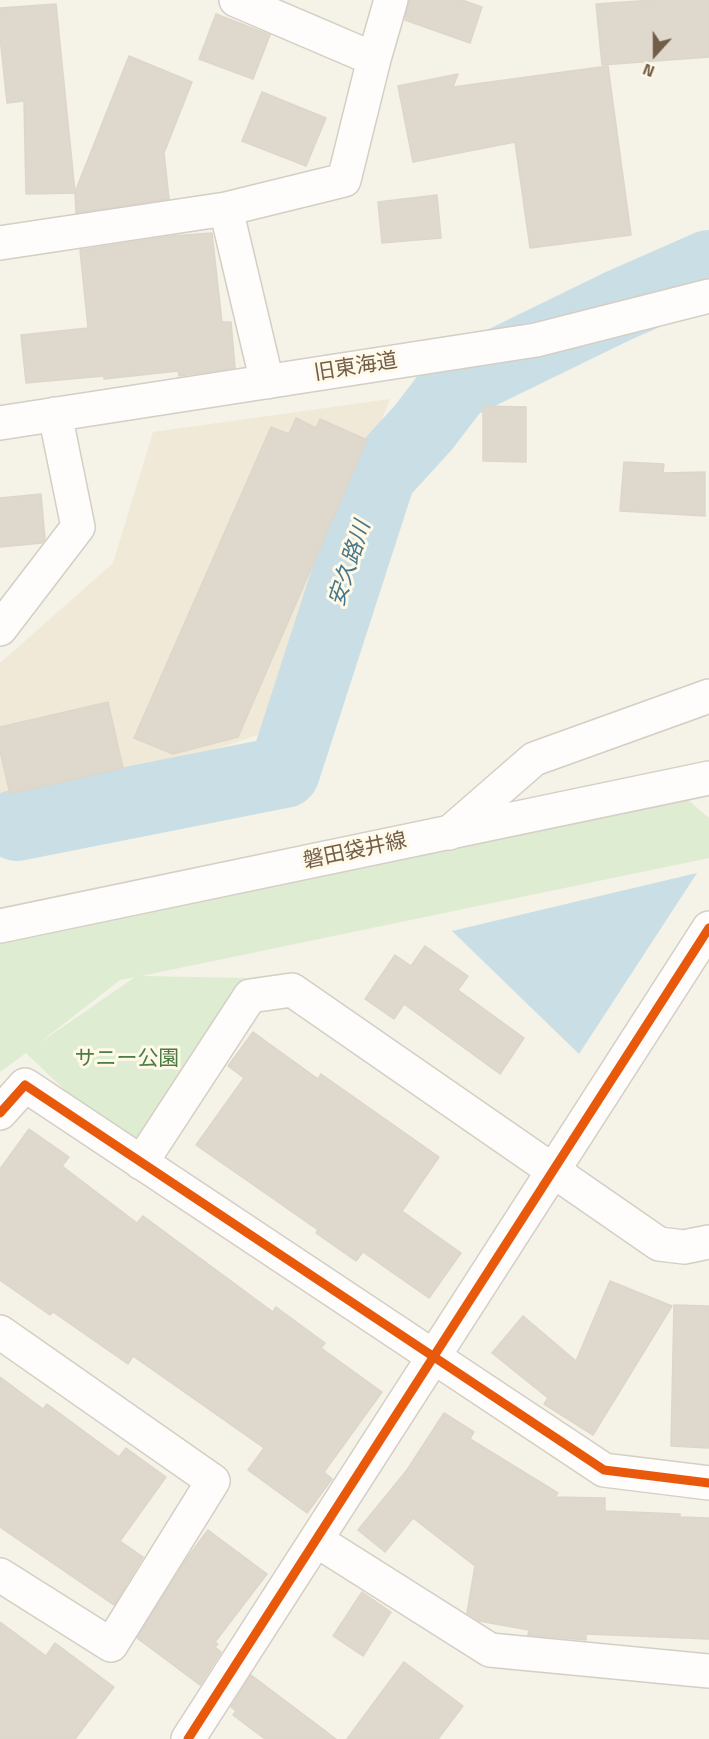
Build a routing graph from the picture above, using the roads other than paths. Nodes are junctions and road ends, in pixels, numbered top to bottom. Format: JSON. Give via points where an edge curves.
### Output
{"nodes":[{"id":1,"x":236,"y":0,"type":"edge"},
{"id":2,"x":391,"y":0,"type":"edge"},
{"id":3,"x":374,"y":59,"type":"junction"},
{"id":4,"x":226,"y":209,"type":"junction"},
{"id":5,"x":0,"y":243,"type":"edge"},
{"id":6,"x":709,"y":296,"type":"edge"},
{"id":7,"x":267,"y":382,"type":"junction"},
{"id":8,"x":55,"y":414,"type":"junction"},
{"id":9,"x":0,"y":423,"type":"edge"},
{"id":10,"x":0,"y":629,"type":"edge"},
{"id":11,"x":709,"y":696,"type":"edge"},
{"id":12,"x":709,"y":778,"type":"edge"},
{"id":13,"x":448,"y":833,"type":"junction"},
{"id":14,"x":0,"y":926,"type":"edge"},
{"id":15,"x":709,"y":928,"type":"edge"},
{"id":16,"x":0,"y":1113,"type":"edge"},
{"id":17,"x":141,"y":1163,"type":"junction"},
{"id":18,"x":553,"y":1172,"type":"junction"},
{"id":19,"x":709,"y":1242,"type":"edge"},
{"id":20,"x":0,"y":1332,"type":"edge"},
{"id":21,"x":434,"y":1357,"type":"junction"},
{"id":22,"x":709,"y":1483,"type":"edge"},
{"id":23,"x":316,"y":1540,"type":"junction"},
{"id":24,"x":0,"y":1575,"type":"edge"},
{"id":25,"x":709,"y":1671,"type":"edge"},
{"id":26,"x":188,"y":1739,"type":"edge"}],
"edges":[{"from":1,"to":3,"type":"street"},
{"from":2,"to":3,"type":"street"},
{"from":3,"to":4,"type":"street","via":[[344,180]]},
{"from":4,"to":5,"type":"street"},
{"from":4,"to":7,"type":"street"},
{"from":6,"to":7,"type":"street","name":"旧東海道","via":[[536,340]]},
{"from":7,"to":8,"type":"street","name":"旧東海道"},
{"from":8,"to":9,"type":"street","name":"旧東海道"},
{"from":8,"to":10,"type":"street","via":[[78,527]]},
{"from":11,"to":13,"type":"street","via":[[534,759]]},
{"from":12,"to":13,"type":"street","name":"磐田袋井線"},
{"from":13,"to":14,"type":"street","name":"磐田袋井線"},
{"from":15,"to":18,"type":"street"},
{"from":16,"to":17,"type":"street","via":[[25,1085]]},
{"from":17,"to":18,"type":"street","via":[[250,996],[292,990]]},
{"from":17,"to":21,"type":"street"},
{"from":18,"to":19,"type":"street","via":[[659,1244],[684,1247]]},
{"from":18,"to":21,"type":"street"},
{"from":20,"to":24,"type":"street","via":[[213,1481],[111,1645]]},
{"from":21,"to":22,"type":"street","via":[[604,1470]]},
{"from":21,"to":23,"type":"street"},
{"from":23,"to":25,"type":"street","via":[[490,1650]]},
{"from":23,"to":26,"type":"street"}]}
